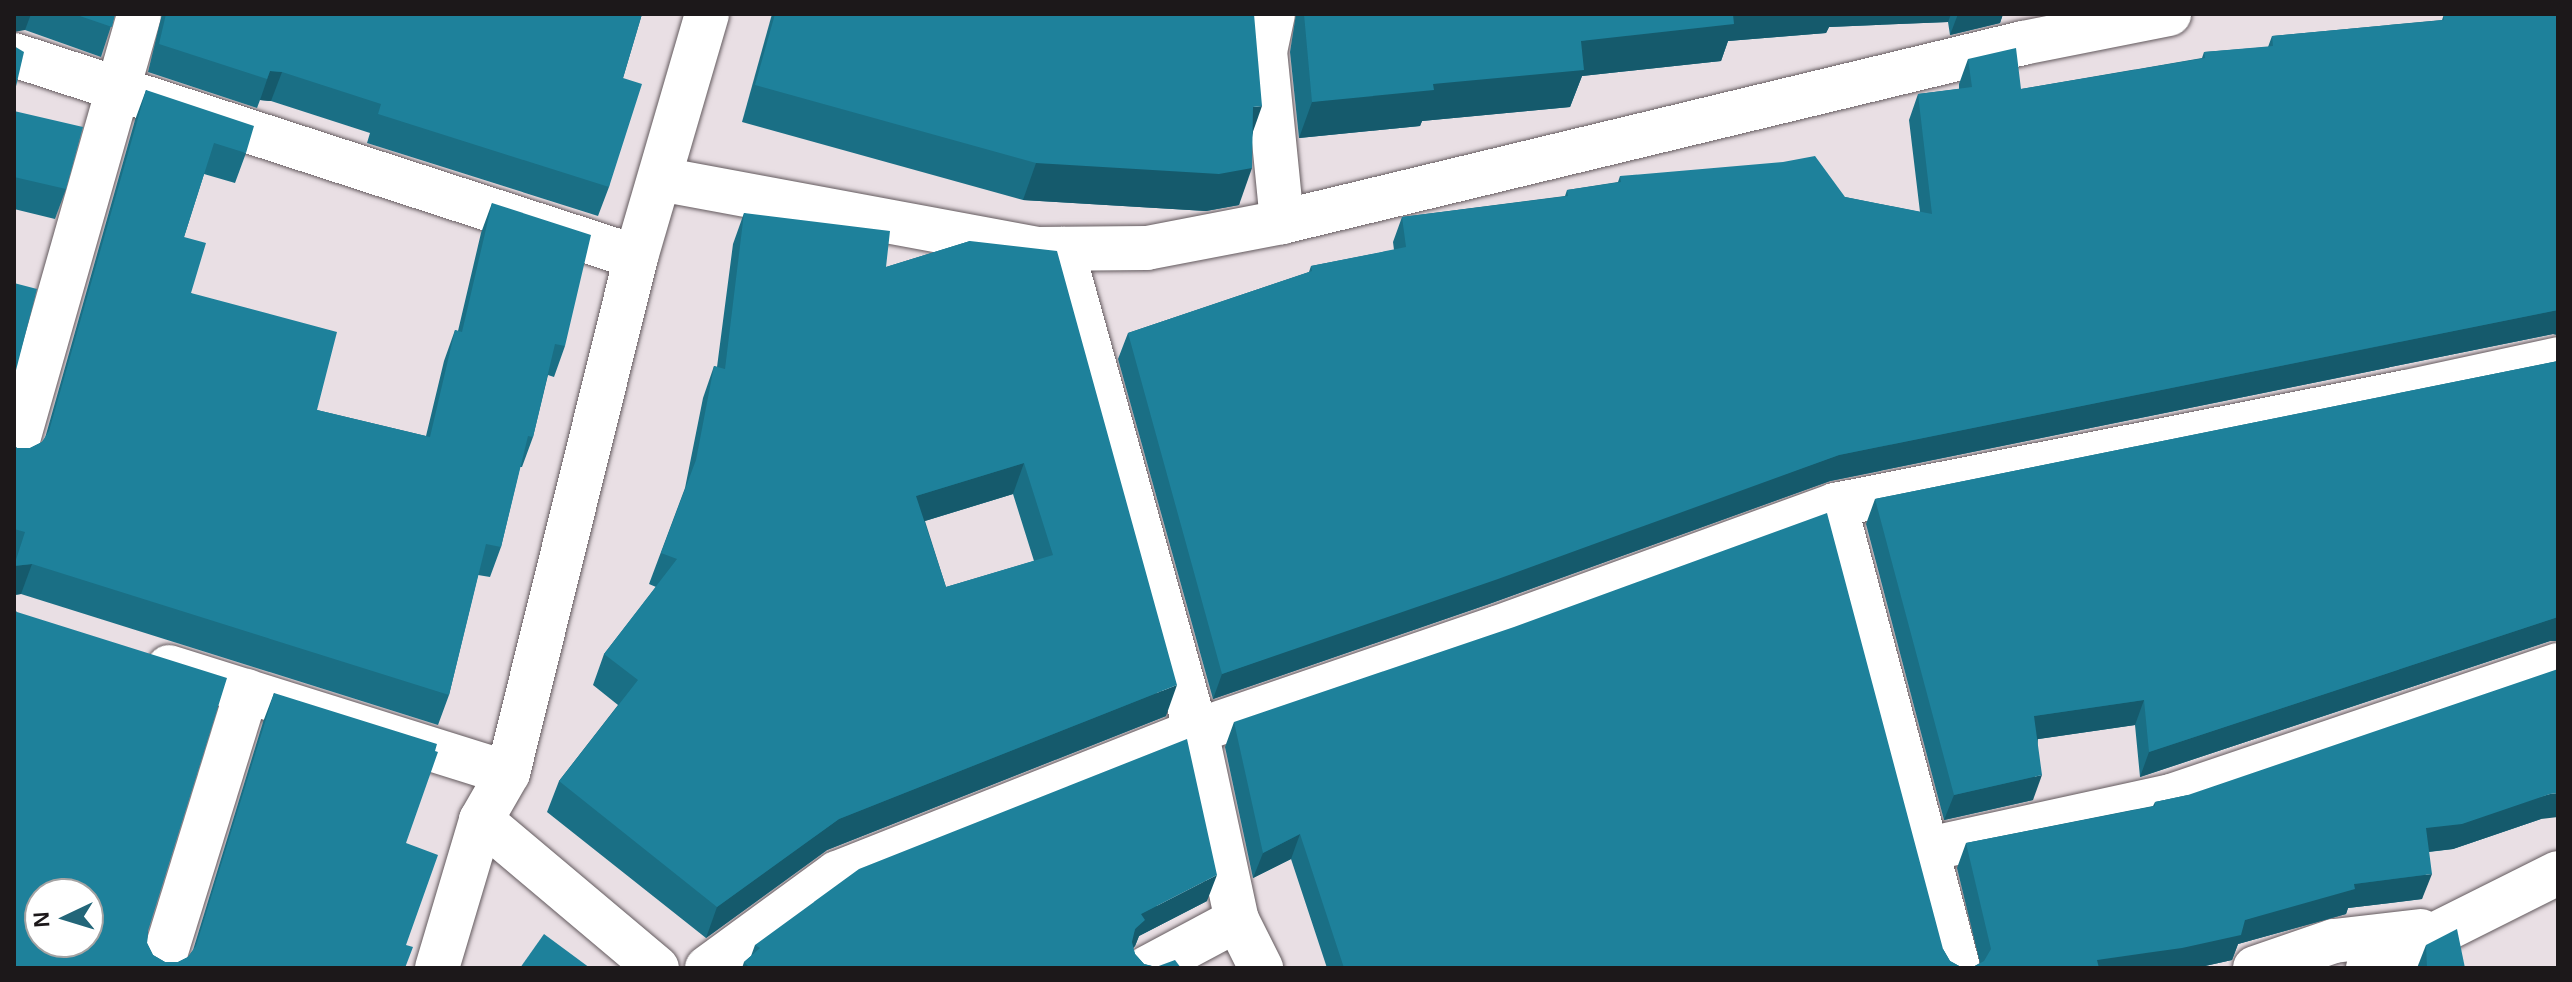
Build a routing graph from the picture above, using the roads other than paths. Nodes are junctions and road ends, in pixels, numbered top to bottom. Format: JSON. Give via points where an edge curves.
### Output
{"nodes":[{"id":1,"x":139,"y":14,"type":"edge"},
{"id":2,"x":707,"y":14,"type":"edge"},
{"id":3,"x":1273,"y":14,"type":"edge"},
{"id":4,"x":2169,"y":14,"type":"edge"},
{"id":5,"x":14,"y":55,"type":"edge"},
{"id":6,"x":115,"y":90,"type":"junction"},
{"id":7,"x":660,"y":179,"type":"junction"},
{"id":8,"x":1282,"y":222,"type":"junction"},
{"id":9,"x":1062,"y":249,"type":"junction"},
{"id":10,"x":636,"y":257,"type":"junction"},
{"id":11,"x":2558,"y":359,"type":"edge"},
{"id":12,"x":14,"y":454,"type":"edge"},
{"id":13,"x":1835,"y":505,"type":"junction"},
{"id":14,"x":131,"y":655,"type":"edge"},
{"id":15,"x":2558,"y":665,"type":"edge"},
{"id":16,"x":247,"y":691,"type":"junction"},
{"id":17,"x":1196,"y":731,"type":"junction"},
{"id":18,"x":508,"y":773,"type":"junction"},
{"id":19,"x":481,"y":820,"type":"junction"},
{"id":20,"x":1928,"y":849,"type":"junction"},
{"id":21,"x":2558,"y":873,"type":"edge"},
{"id":22,"x":1237,"y":920,"type":"junction"},
{"id":23,"x":2449,"y":927,"type":"junction"},
{"id":24,"x":161,"y":968,"type":"edge"},
{"id":25,"x":437,"y":968,"type":"edge"},
{"id":26,"x":657,"y":968,"type":"edge"},
{"id":27,"x":707,"y":968,"type":"edge"},
{"id":28,"x":1147,"y":968,"type":"edge"},
{"id":29,"x":1261,"y":968,"type":"edge"},
{"id":30,"x":1958,"y":968,"type":"edge"},
{"id":31,"x":2255,"y":968,"type":"edge"},
{"id":32,"x":2368,"y":968,"type":"edge"}],
"edges":[{"from":1,"to":6,"type":"street"},
{"from":2,"to":7,"type":"street"},
{"from":3,"to":8,"type":"street","via":[[1265,51]]},
{"from":4,"to":8,"type":"street","via":[[2023,43]]},
{"from":5,"to":6,"type":"street"},
{"from":6,"to":10,"type":"street"},
{"from":6,"to":12,"type":"street"},
{"from":7,"to":9,"type":"street","via":[[1036,249]]},
{"from":7,"to":10,"type":"street"},
{"from":8,"to":9,"type":"street","via":[[1147,248]]},
{"from":9,"to":17,"type":"street"},
{"from":10,"to":18,"type":"street"},
{"from":11,"to":13,"type":"street"},
{"from":13,"to":17,"type":"street"},
{"from":13,"to":20,"type":"street"},
{"from":14,"to":16,"type":"street"},
{"from":15,"to":20,"type":"street","via":[[2171,796]]},
{"from":16,"to":18,"type":"street"},
{"from":16,"to":24,"type":"street"},
{"from":17,"to":22,"type":"street"},
{"from":17,"to":27,"type":"street","via":[[837,873]]},
{"from":18,"to":19,"type":"street"},
{"from":19,"to":25,"type":"street"},
{"from":19,"to":26,"type":"street"},
{"from":20,"to":30,"type":"street"},
{"from":21,"to":23,"type":"street"},
{"from":22,"to":28,"type":"street"},
{"from":22,"to":29,"type":"street"},
{"from":23,"to":31,"type":"street","via":[[2334,941]]},
{"from":23,"to":32,"type":"street"}]}
